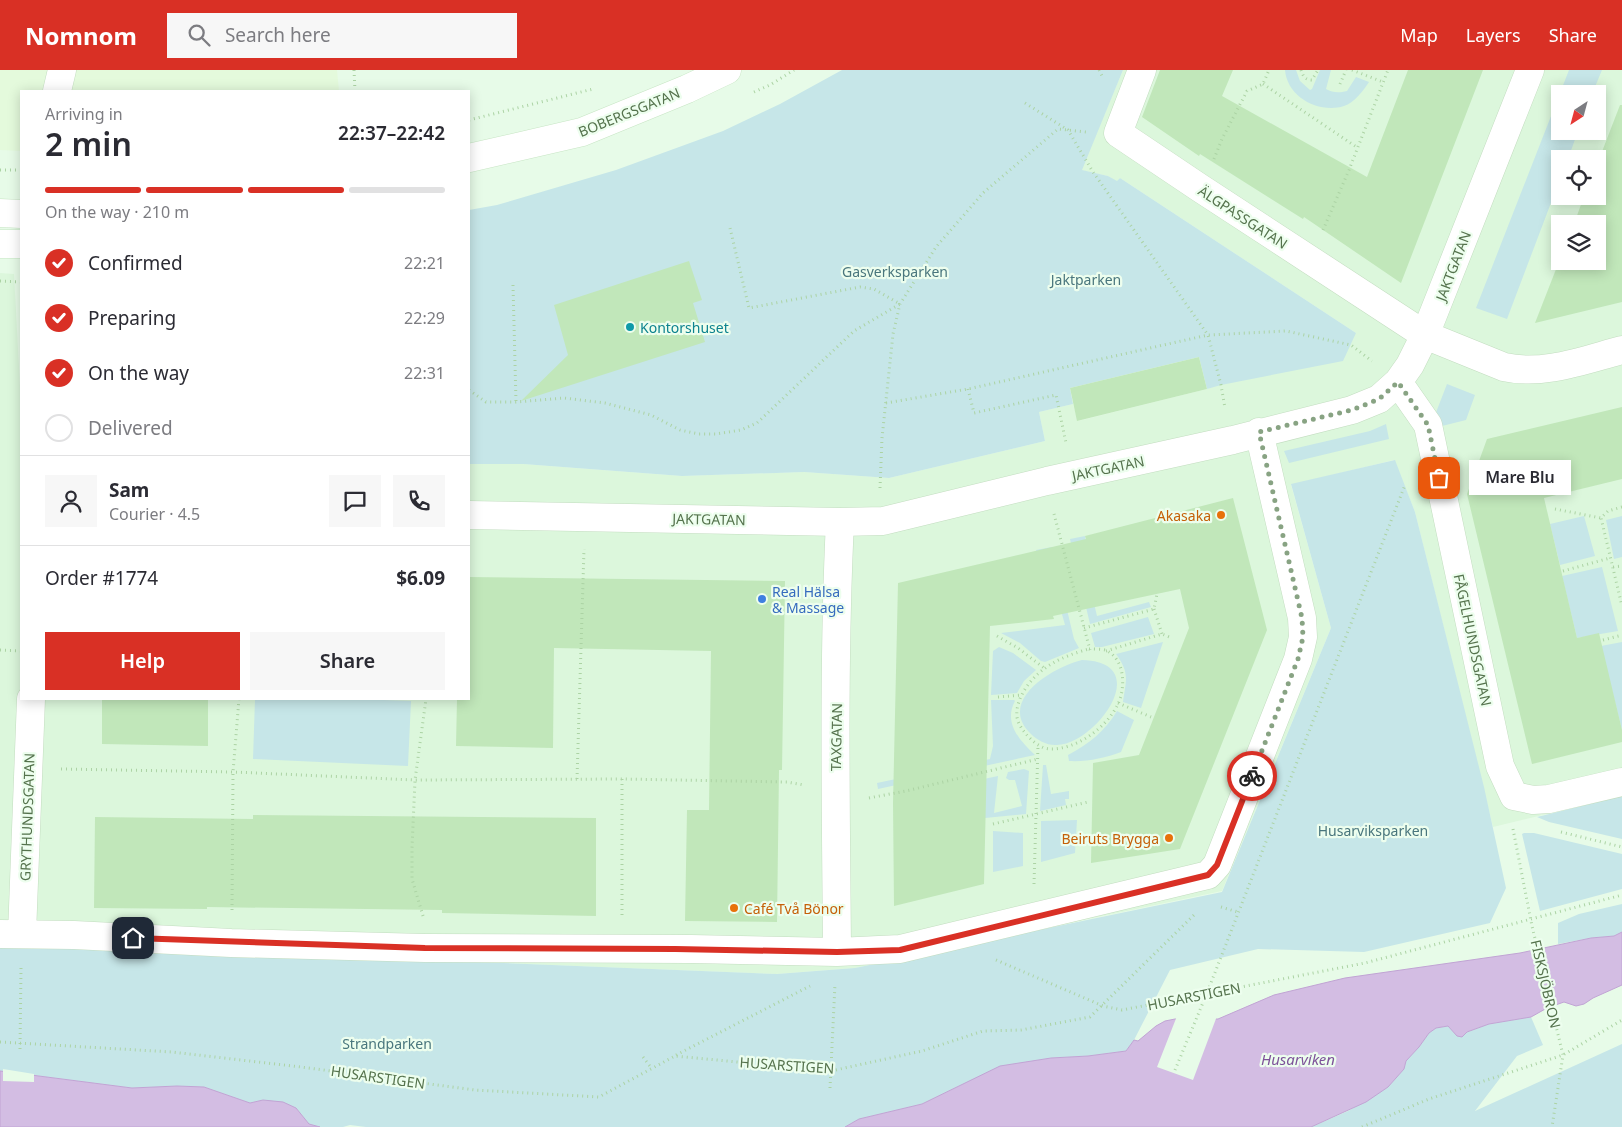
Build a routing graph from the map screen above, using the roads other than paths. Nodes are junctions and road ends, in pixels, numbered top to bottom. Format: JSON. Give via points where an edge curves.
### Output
{"nodes":[{"id":1,"x":62,"y":70,"type":"edge"},
{"id":2,"x":727,"y":70,"type":"edge"},
{"id":3,"x":1142,"y":70,"type":"edge"},
{"id":4,"x":1530,"y":70,"type":"edge"},
{"id":5,"x":57,"y":90,"type":"edge"},
{"id":6,"x":470,"y":158,"type":"edge"},
{"id":7,"x":0,"y":213,"type":"edge"},
{"id":8,"x":20,"y":214,"type":"edge"},
{"id":9,"x":0,"y":244,"type":"edge"},
{"id":10,"x":20,"y":244,"type":"edge"},
{"id":11,"x":1426,"y":335,"type":"junction"},
{"id":12,"x":1622,"y":350,"type":"edge"},
{"id":13,"x":1398,"y":382,"type":"junction"},
{"id":14,"x":1259,"y":432,"type":"junction"},
{"id":15,"x":470,"y":515,"type":"edge"},
{"id":16,"x":840,"y":522,"type":"junction"},
{"id":17,"x":31,"y":700,"type":"edge"},
{"id":18,"x":1622,"y":782,"type":"edge"},
{"id":19,"x":11,"y":934,"type":"edge"},
{"id":20,"x":836,"y":962,"type":"junction"}],
"edges":[{"from":1,"to":5,"type":"street"},
{"from":2,"to":6,"type":"street","name":"BOBERGSGATAN","via":[[582,132]]},
{"from":3,"to":11,"type":"street","name":"ÄLGPASSGATAN","via":[[1118,133]]},
{"from":4,"to":11,"type":"street","name":"JAKTGATAN"},
{"from":7,"to":8,"type":"street"},
{"from":9,"to":10,"type":"street"},
{"from":11,"to":12,"type":"street","name":"ÄLGPASSGATAN","via":[[1515,369],[1543,370]]},
{"from":11,"to":13,"type":"street","name":"JAKTGATAN"},
{"from":13,"to":14,"type":"street","name":"JAKTGATAN","via":[[1379,399],[1352,410]]},
{"from":13,"to":18,"type":"street","name":"FÅGELHUNDSGATAN","via":[[1428,425],[1500,766],[1514,796],[1549,800]]},
{"from":14,"to":16,"type":"street","name":"JAKTGATAN","via":[[883,521]]},
{"from":14,"to":20,"type":"street","via":[[1302,618],[1303,637],[1298,659],[1217,865],[1208,875],[900,950]]},
{"from":15,"to":16,"type":"street","name":"JAKTGATAN"},
{"from":16,"to":20,"type":"street","name":"TAXGATAN"},
{"from":17,"to":19,"type":"street","name":"GRYTHUNDSGATAN","via":[[29,770]]},
{"from":19,"to":20,"type":"street","via":[[425,948],[690,949]]}]}
